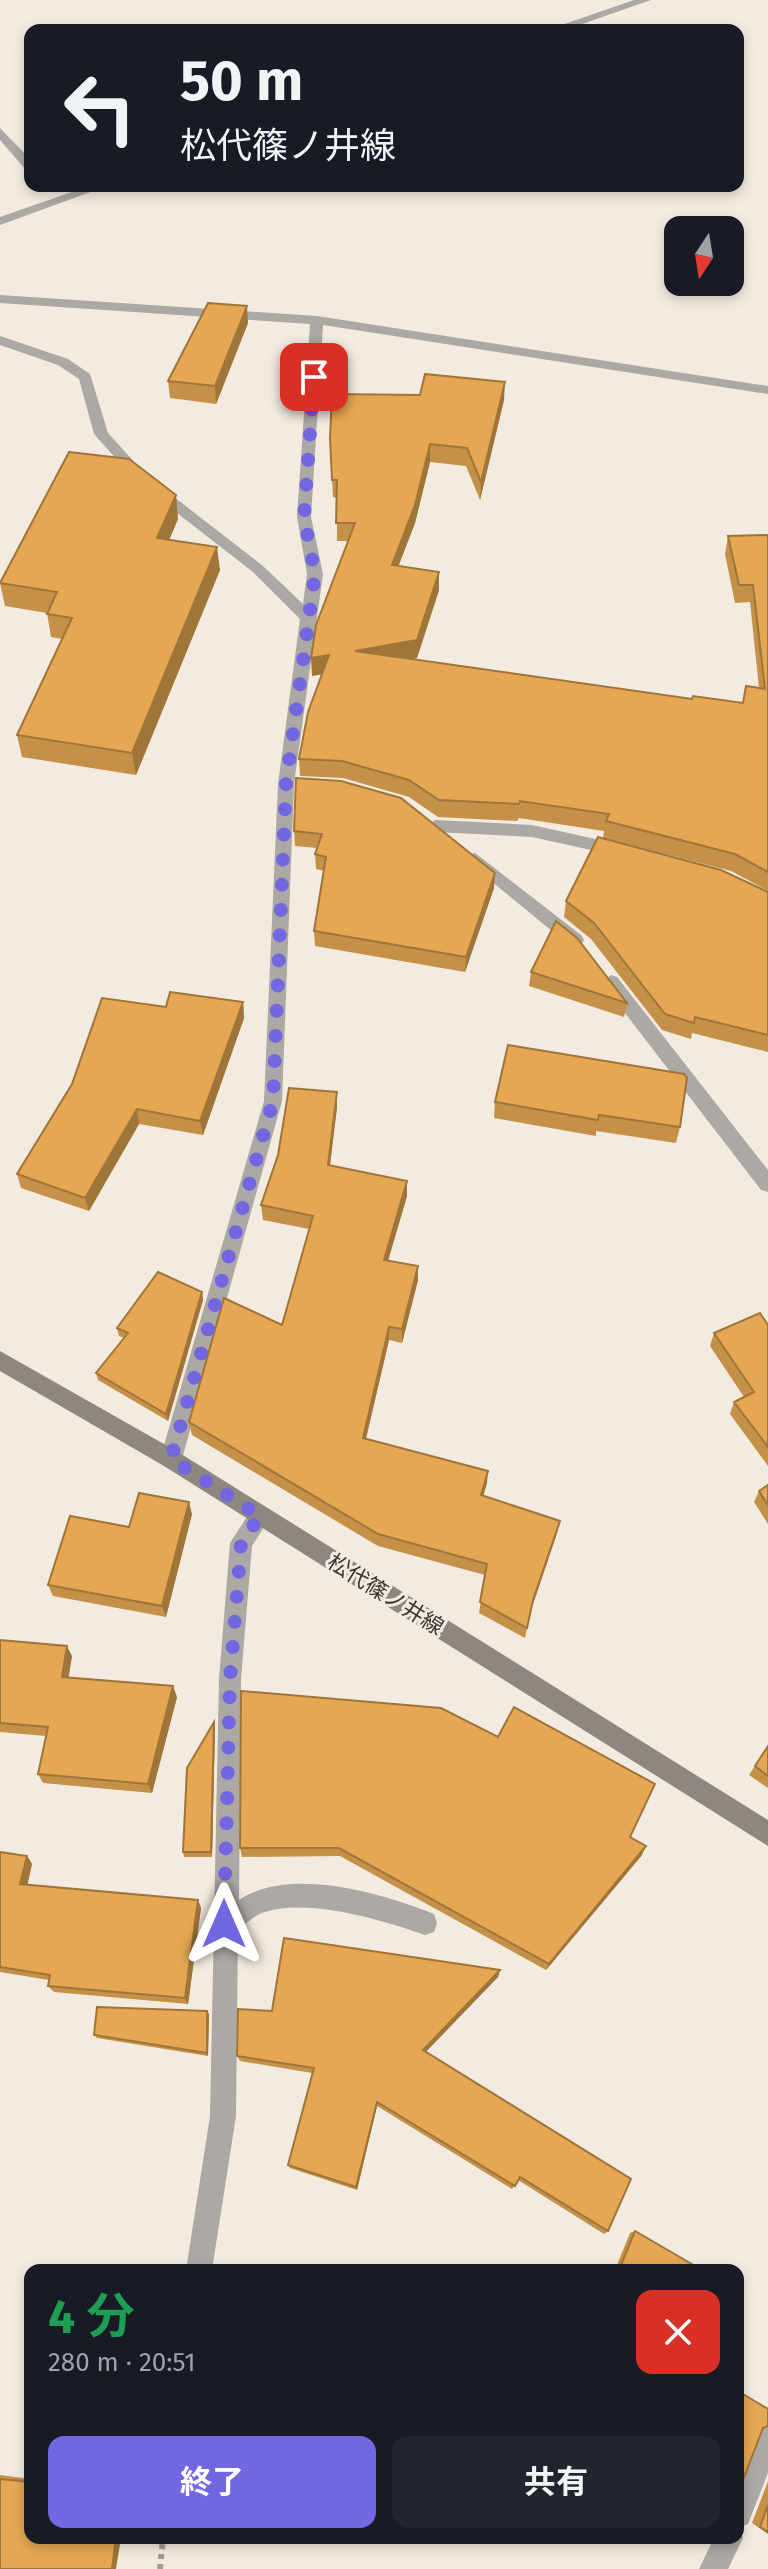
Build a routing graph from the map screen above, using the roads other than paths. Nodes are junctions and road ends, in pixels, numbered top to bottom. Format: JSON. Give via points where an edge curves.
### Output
{"nodes":[{"id":1,"x":645,"y":0,"type":"edge"},
{"id":2,"x":571,"y":24,"type":"edge"},
{"id":3,"x":0,"y":132,"type":"edge"},
{"id":4,"x":24,"y":160,"type":"edge"},
{"id":5,"x":53,"y":192,"type":"edge"},
{"id":6,"x":83,"y":192,"type":"edge"},
{"id":7,"x":60,"y":200,"type":"junction"},
{"id":8,"x":0,"y":221,"type":"edge"},
{"id":9,"x":0,"y":299,"type":"edge"},
{"id":10,"x":317,"y":320,"type":"junction"},
{"id":11,"x":0,"y":340,"type":"edge"},
{"id":12,"x":768,"y":390,"type":"edge"},
{"id":13,"x":308,"y":618,"type":"junction"},
{"id":14,"x":417,"y":813,"type":"edge"},
{"id":15,"x":435,"y":826,"type":"junction"},
{"id":16,"x":632,"y":853,"type":"edge"},
{"id":17,"x":768,"y":1184,"type":"edge"},
{"id":18,"x":0,"y":1360,"type":"edge"},
{"id":19,"x":171,"y":1459,"type":"junction"},
{"id":20,"x":260,"y":1516,"type":"junction"},
{"id":21,"x":768,"y":1834,"type":"edge"},
{"id":22,"x":425,"y":1923,"type":"edge"},
{"id":23,"x":224,"y":1924,"type":"junction"},
{"id":24,"x":200,"y":2264,"type":"edge"},
{"id":25,"x":768,"y":2437,"type":"edge"},
{"id":26,"x":744,"y":2499,"type":"edge"},
{"id":27,"x":726,"y":2544,"type":"edge"},
{"id":28,"x":713,"y":2569,"type":"edge"}],
"edges":[{"from":1,"to":2,"type":"street"},
{"from":3,"to":4,"type":"street"},
{"from":5,"to":7,"type":"street"},
{"from":6,"to":7,"type":"street"},
{"from":7,"to":8,"type":"street"},
{"from":9,"to":10,"type":"street"},
{"from":10,"to":12,"type":"street"},
{"from":10,"to":13,"type":"street","via":[[304,517],[315,574]]},
{"from":11,"to":13,"type":"street","via":[[63,362],[85,377],[101,434],[142,479],[258,569]]},
{"from":13,"to":19,"type":"street","via":[[273,1101]]},
{"from":14,"to":15,"type":"street"},
{"from":15,"to":16,"type":"street","via":[[532,831]]},
{"from":15,"to":17,"type":"street","via":[[583,946]]},
{"from":18,"to":19,"type":"main road","name":"松代篠ノ井線"},
{"from":19,"to":20,"type":"main road","name":"松代篠ノ井線"},
{"from":20,"to":21,"type":"main road","name":"松代篠ノ井線"},
{"from":20,"to":23,"type":"street","via":[[241,1543],[230,1679]]},
{"from":22,"to":23,"type":"street","via":[[378,1906],[311,1896],[260,1900]]},
{"from":23,"to":24,"type":"street","via":[[223,2116]]},
{"from":25,"to":26,"type":"street"},
{"from":27,"to":28,"type":"street"}]}
